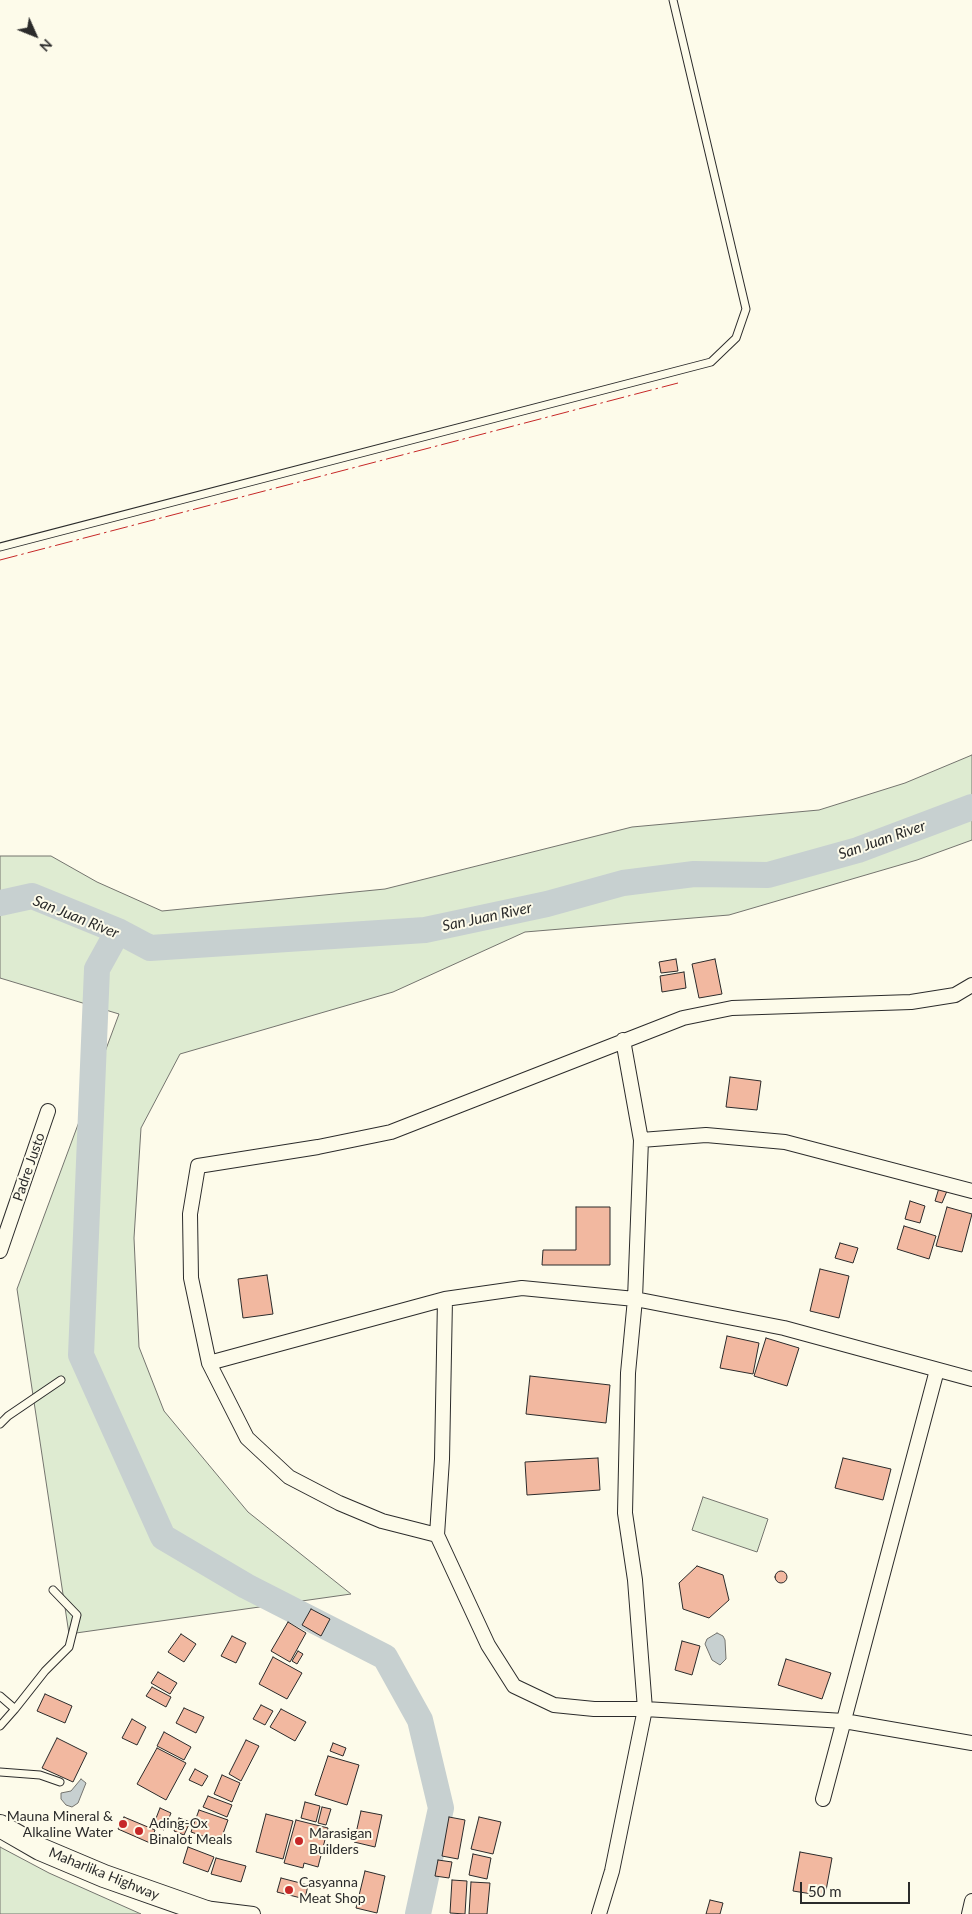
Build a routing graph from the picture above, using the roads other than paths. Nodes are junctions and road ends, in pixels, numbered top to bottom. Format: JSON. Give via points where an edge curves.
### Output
{"nodes":[{"id":1,"x":673,"y":0,"type":"edge"},
{"id":2,"x":0,"y":547,"type":"edge"},
{"id":3,"x":972,"y":984,"type":"edge"},
{"id":4,"x":623,"y":1040,"type":"junction"},
{"id":5,"x":48,"y":1111,"type":"dead end"},
{"id":6,"x":641,"y":1140,"type":"junction"},
{"id":7,"x":972,"y":1191,"type":"edge"},
{"id":8,"x":0,"y":1251,"type":"edge"},
{"id":9,"x":634,"y":1298,"type":"junction"},
{"id":10,"x":445,"y":1299,"type":"junction"},
{"id":11,"x":209,"y":1363,"type":"junction"},
{"id":12,"x":937,"y":1370,"type":"junction"},
{"id":13,"x":972,"y":1379,"type":"edge"},
{"id":14,"x":61,"y":1380,"type":"dead end"},
{"id":15,"x":0,"y":1424,"type":"edge"},
{"id":16,"x":437,"y":1535,"type":"junction"},
{"id":17,"x":53,"y":1590,"type":"dead end"},
{"id":18,"x":0,"y":1696,"type":"edge"},
{"id":19,"x":15,"y":1709,"type":"junction"},
{"id":20,"x":645,"y":1710,"type":"junction"},
{"id":21,"x":844,"y":1721,"type":"junction"},
{"id":22,"x":0,"y":1726,"type":"edge"},
{"id":23,"x":972,"y":1743,"type":"edge"},
{"id":24,"x":0,"y":1772,"type":"edge"},
{"id":25,"x":60,"y":1782,"type":"dead end"},
{"id":26,"x":823,"y":1800,"type":"dead end"},
{"id":27,"x":0,"y":1826,"type":"edge"},
{"id":28,"x":972,"y":1901,"type":"edge"},
{"id":29,"x":181,"y":1905,"type":"junction"},
{"id":30,"x":212,"y":1914,"type":"edge"},
{"id":31,"x":253,"y":1914,"type":"edge"},
{"id":32,"x":599,"y":1914,"type":"edge"},
{"id":33,"x":968,"y":1914,"type":"edge"}],
"edges":[{"from":1,"to":2,"type":"lane","via":[[746,309],[736,338],[711,362]]},
{"from":3,"to":4,"type":"street","via":[[955,995],[911,1002],[732,1008],[683,1018]]},
{"from":4,"to":6,"type":"street"},
{"from":4,"to":11,"type":"street","via":[[391,1132],[198,1166],[190,1214],[191,1278]]},
{"from":5,"to":8,"type":"street","name":"Padre Justo"},
{"from":6,"to":7,"type":"street","via":[[706,1135],[784,1142]]},
{"from":6,"to":9,"type":"street"},
{"from":9,"to":10,"type":"street","via":[[522,1288]]},
{"from":9,"to":12,"type":"street","via":[[784,1328]]},
{"from":9,"to":20,"type":"street","via":[[628,1373],[625,1513],[635,1580]]},
{"from":10,"to":11,"type":"street"},
{"from":10,"to":16,"type":"street"},
{"from":11,"to":16,"type":"street","via":[[247,1438],[289,1477],[338,1503],[382,1521]]},
{"from":12,"to":13,"type":"street"},
{"from":12,"to":21,"type":"street"},
{"from":14,"to":15,"type":"lane"},
{"from":16,"to":20,"type":"street","via":[[488,1646],[514,1686],[554,1705]]},
{"from":17,"to":19,"type":"lane","via":[[78,1615],[69,1647],[45,1670]]},
{"from":18,"to":19,"type":"lane"},
{"from":19,"to":22,"type":"lane"},
{"from":20,"to":21,"type":"street"},
{"from":20,"to":32,"type":"street","via":[[612,1871]]},
{"from":21,"to":23,"type":"street"},
{"from":21,"to":26,"type":"street"},
{"from":24,"to":25,"type":"lane","via":[[40,1776]]},
{"from":27,"to":29,"type":"highway","name":"Maharlika Highway","via":[[40,1849]]},
{"from":28,"to":33,"type":"street"},
{"from":29,"to":30,"type":"highway","name":"Maharlika Highway"},
{"from":29,"to":31,"type":"street"}]}
